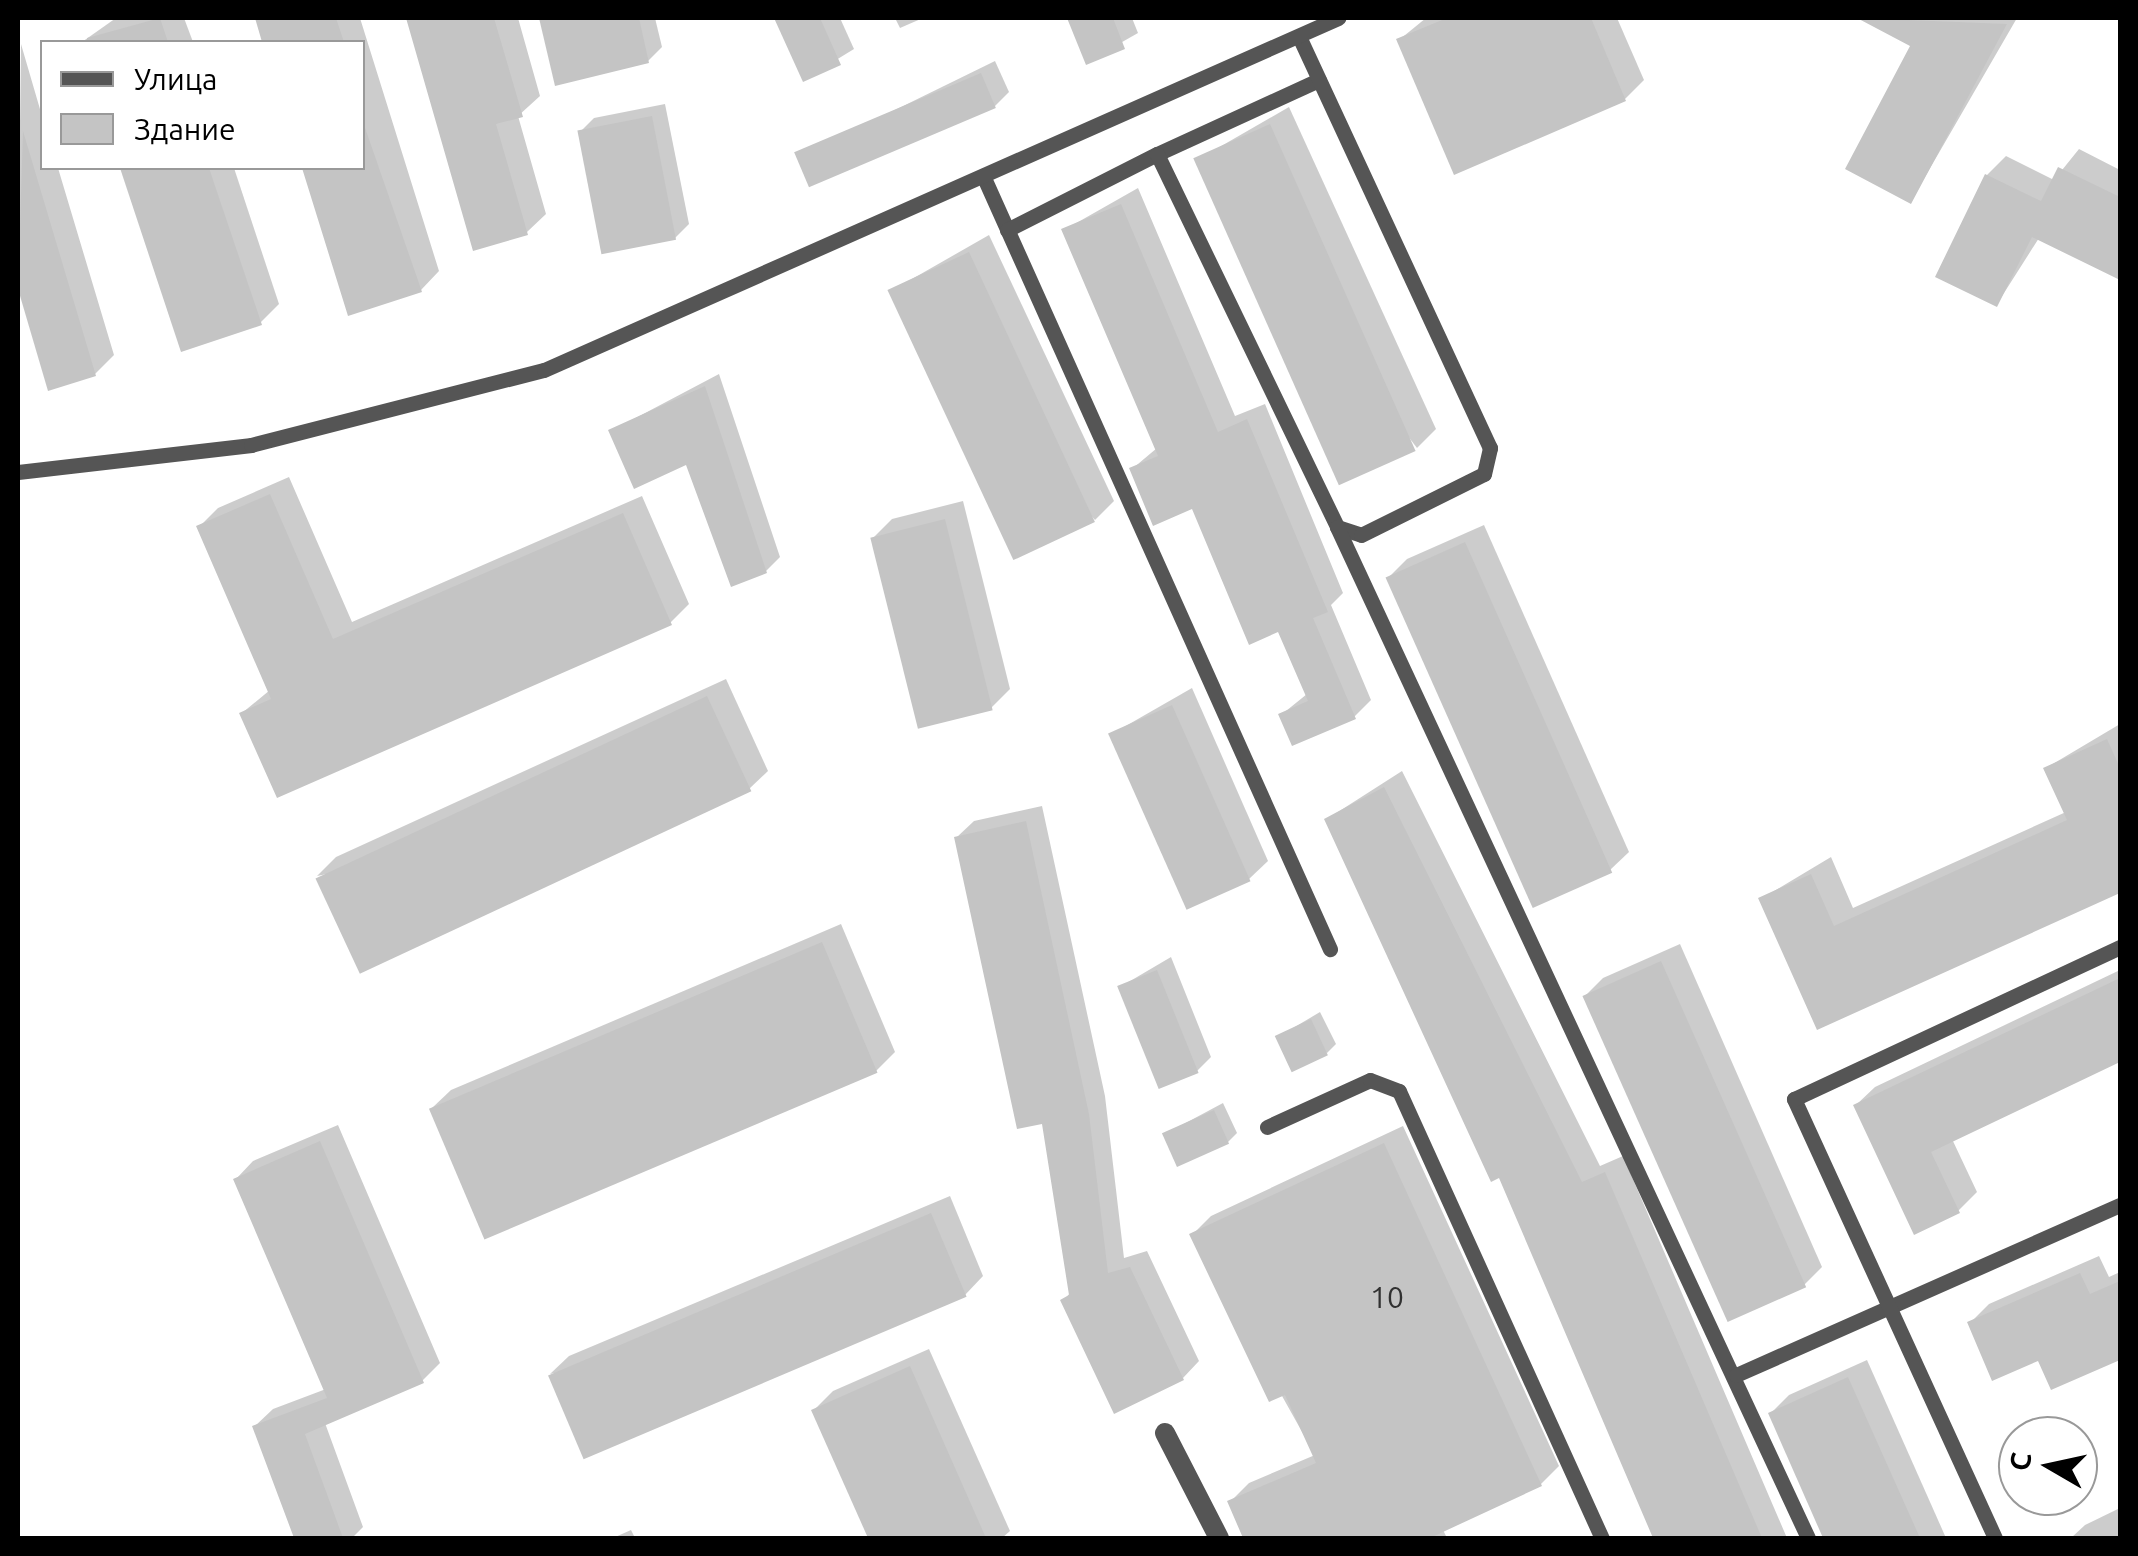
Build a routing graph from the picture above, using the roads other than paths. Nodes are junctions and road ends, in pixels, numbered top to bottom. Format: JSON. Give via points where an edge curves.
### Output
{"nodes":[{"id":1,"x":1338,"y":18,"type":"edge"},
{"id":2,"x":1298,"y":36,"type":"junction"},
{"id":3,"x":1319,"y":80,"type":"junction"},
{"id":4,"x":1157,"y":154,"type":"junction"},
{"id":5,"x":984,"y":180,"type":"junction"},
{"id":6,"x":1007,"y":230,"type":"junction"},
{"id":7,"x":18,"y":472,"type":"edge"},
{"id":8,"x":1337,"y":526,"type":"junction"},
{"id":9,"x":2120,"y":947,"type":"edge"},
{"id":10,"x":1330,"y":949,"type":"dead end"},
{"id":11,"x":1268,"y":1127,"type":"dead end"},
{"id":12,"x":2120,"y":1205,"type":"edge"},
{"id":13,"x":1888,"y":1308,"type":"junction"},
{"id":14,"x":1736,"y":1375,"type":"junction"},
{"id":15,"x":1165,"y":1433,"type":"dead end"},
{"id":16,"x":1218,"y":1538,"type":"edge"},
{"id":17,"x":1602,"y":1538,"type":"edge"},
{"id":18,"x":1808,"y":1538,"type":"edge"},
{"id":19,"x":1994,"y":1538,"type":"edge"}],
"edges":[{"from":1,"to":2,"type":"lane"},
{"from":2,"to":3,"type":"lane"},
{"from":2,"to":5,"type":"lane"},
{"from":3,"to":4,"type":"lane"},
{"from":3,"to":8,"type":"lane","via":[[1490,448],[1484,474],[1361,534]]},
{"from":4,"to":6,"type":"lane"},
{"from":4,"to":8,"type":"lane"},
{"from":5,"to":6,"type":"lane"},
{"from":5,"to":7,"type":"lane","via":[[544,370],[251,444]]},
{"from":6,"to":10,"type":"lane"},
{"from":8,"to":14,"type":"lane"},
{"from":9,"to":13,"type":"lane","via":[[1794,1099]]},
{"from":11,"to":17,"type":"lane","via":[[1370,1080],[1398,1091]]},
{"from":12,"to":13,"type":"lane"},
{"from":13,"to":14,"type":"lane"},
{"from":13,"to":19,"type":"lane"},
{"from":14,"to":18,"type":"lane"},
{"from":15,"to":16,"type":"street"}]}
